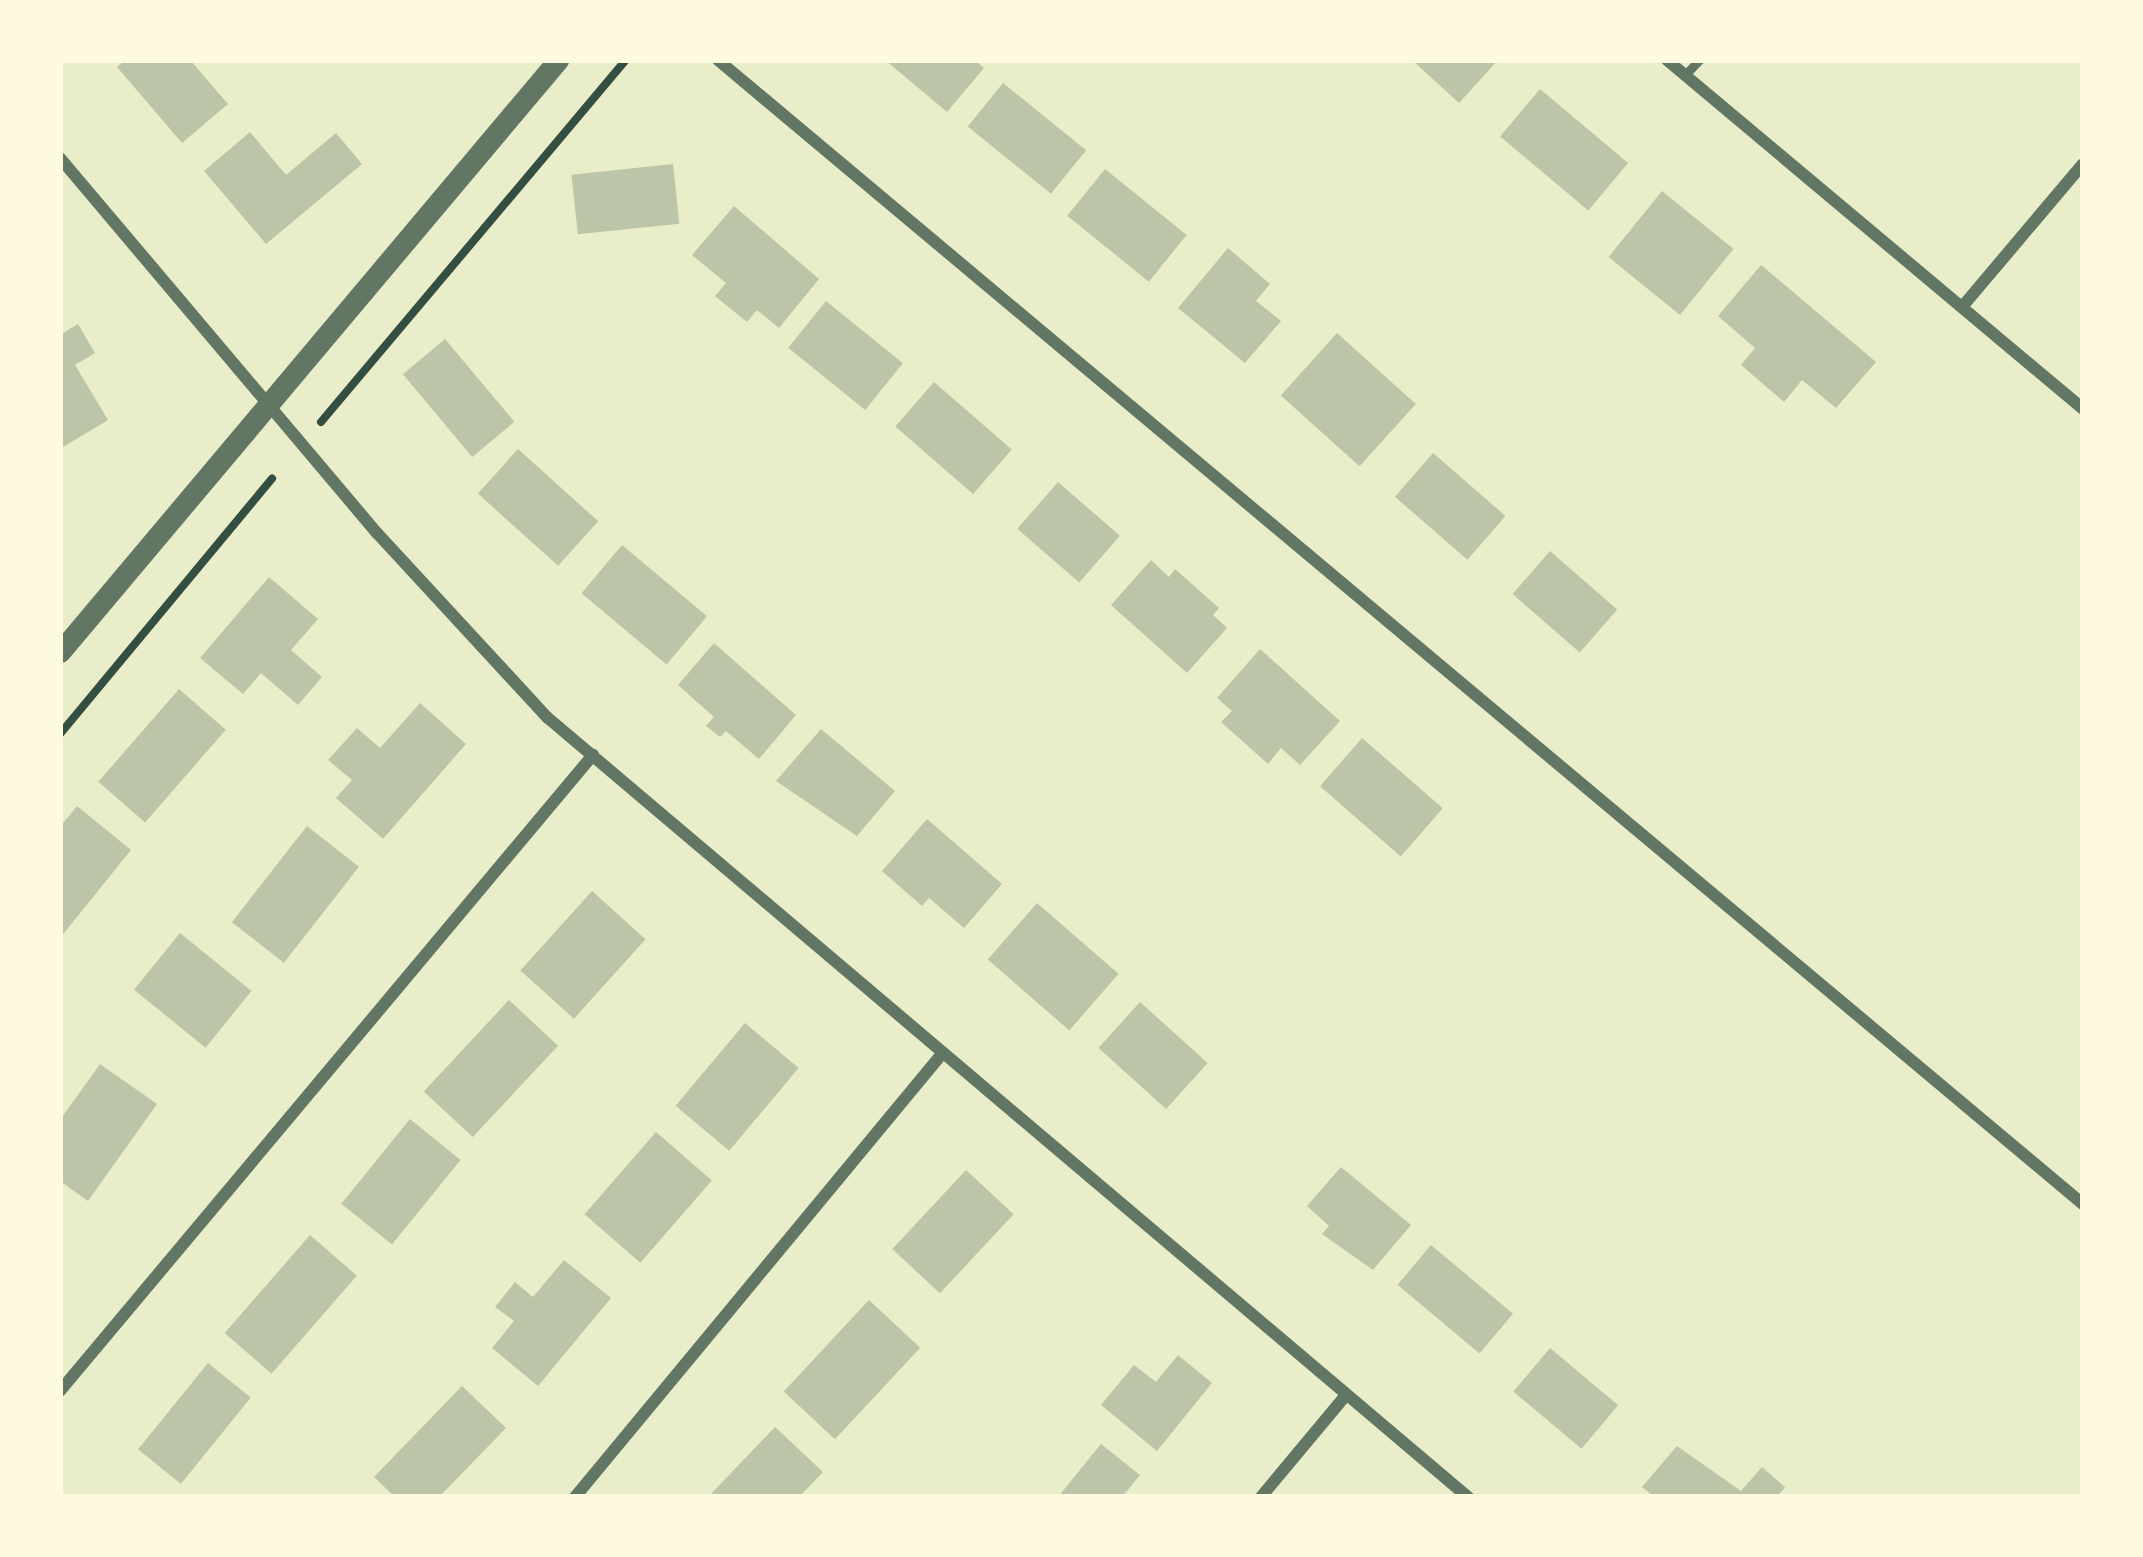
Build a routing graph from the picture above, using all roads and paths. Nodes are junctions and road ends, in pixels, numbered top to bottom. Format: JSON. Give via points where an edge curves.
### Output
{"nodes":[{"id":1,"x":559,"y":60,"type":"edge"},
{"id":2,"x":626,"y":60,"type":"edge"},
{"id":3,"x":718,"y":60,"type":"edge"},
{"id":4,"x":1667,"y":60,"type":"edge"},
{"id":5,"x":1699,"y":60,"type":"edge"},
{"id":6,"x":1685,"y":75,"type":"junction"},
{"id":7,"x":60,"y":158,"type":"edge"},
{"id":8,"x":2083,"y":164,"type":"edge"},
{"id":9,"x":1961,"y":307,"type":"junction"},
{"id":10,"x":269,"y":404,"type":"junction"},
{"id":11,"x":2083,"y":409,"type":"edge"},
{"id":12,"x":321,"y":422,"type":"dead end"},
{"id":13,"x":272,"y":479,"type":"dead end"},
{"id":14,"x":60,"y":652,"type":"edge"},
{"id":15,"x":60,"y":734,"type":"edge"},
{"id":16,"x":593,"y":755,"type":"junction"},
{"id":17,"x":941,"y":1054,"type":"junction"},
{"id":18,"x":2083,"y":1204,"type":"edge"},
{"id":19,"x":60,"y":1391,"type":"edge"},
{"id":20,"x":1346,"y":1395,"type":"junction"},
{"id":21,"x":575,"y":1497,"type":"edge"},
{"id":22,"x":1261,"y":1497,"type":"edge"},
{"id":23,"x":1468,"y":1497,"type":"edge"}],
"edges":[{"from":1,"to":10,"type":"street"},
{"from":2,"to":12,"type":"path"},
{"from":3,"to":18,"type":"street"},
{"from":4,"to":6,"type":"street"},
{"from":5,"to":6,"type":"lane"},
{"from":6,"to":9,"type":"street"},
{"from":7,"to":10,"type":"street"},
{"from":8,"to":9,"type":"street"},
{"from":9,"to":11,"type":"street"},
{"from":10,"to":14,"type":"street"},
{"from":10,"to":16,"type":"street","via":[[475,642]]},
{"from":13,"to":15,"type":"path"},
{"from":16,"to":17,"type":"street"},
{"from":16,"to":19,"type":"street"},
{"from":17,"to":20,"type":"street"},
{"from":17,"to":21,"type":"street"},
{"from":20,"to":22,"type":"street"},
{"from":20,"to":23,"type":"street"}]}
